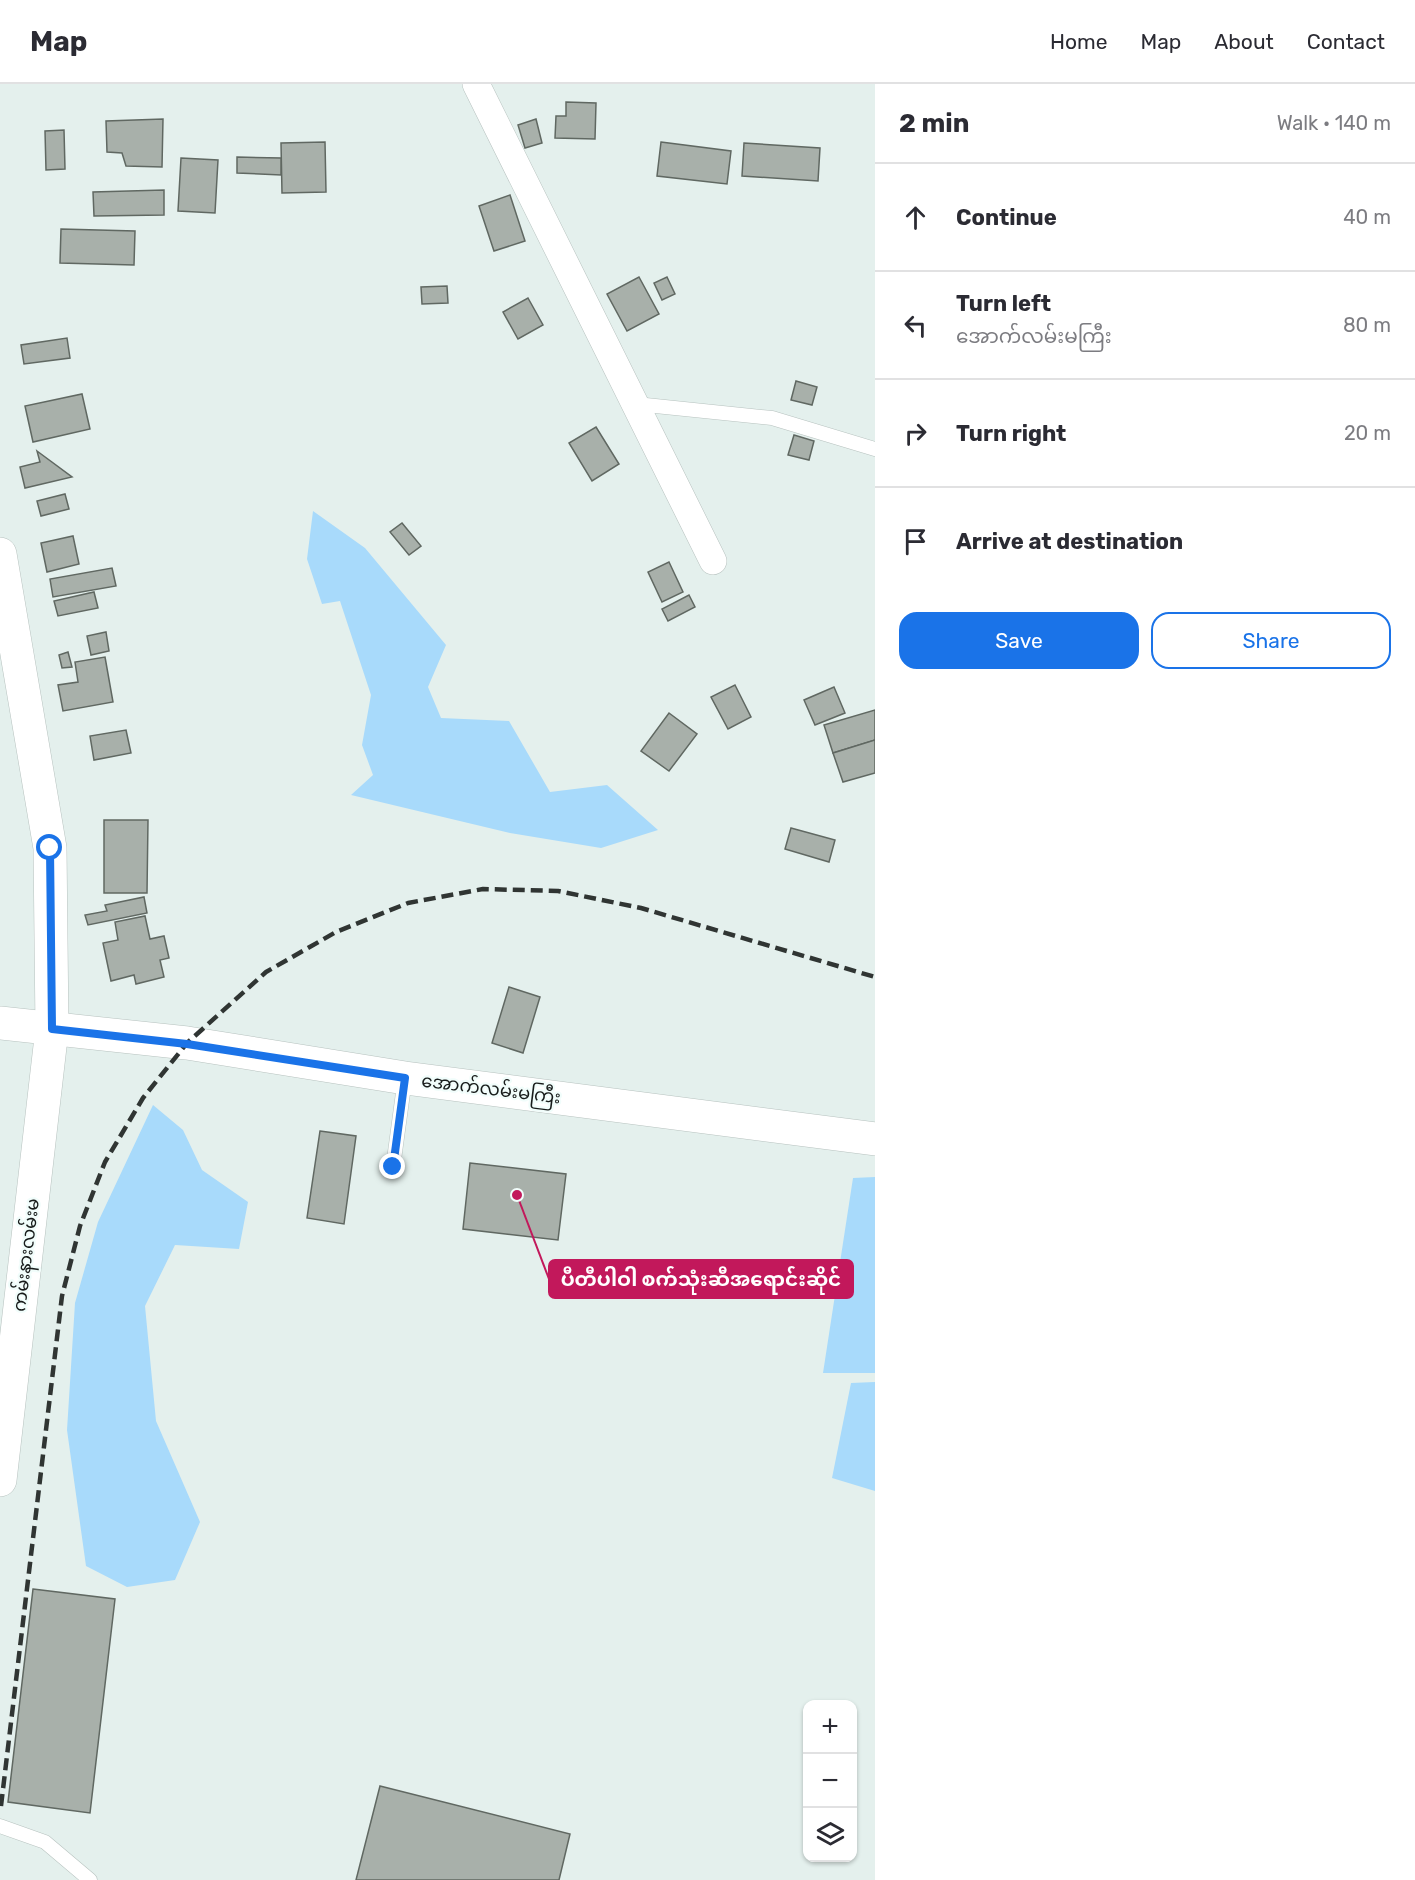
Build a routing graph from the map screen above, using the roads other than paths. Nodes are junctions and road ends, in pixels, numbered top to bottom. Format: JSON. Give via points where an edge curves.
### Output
{"nodes":[{"id":1,"x":476,"y":84,"type":"edge"},
{"id":2,"x":636,"y":404,"type":"junction"},
{"id":3,"x":875,"y":449,"type":"edge"},
{"id":4,"x":0,"y":554,"type":"edge"},
{"id":5,"x":713,"y":561,"type":"dead end"},
{"id":6,"x":0,"y":1023,"type":"edge"},
{"id":7,"x":52,"y":1029,"type":"junction"},
{"id":8,"x":405,"y":1078,"type":"junction"},
{"id":9,"x":875,"y":1139,"type":"edge"},
{"id":10,"x":393,"y":1167,"type":"dead end"},
{"id":11,"x":6,"y":1380,"type":"edge"},
{"id":12,"x":0,"y":1480,"type":"edge"},
{"id":13,"x":0,"y":1826,"type":"edge"},
{"id":14,"x":90,"y":1880,"type":"edge"}],
"edges":[{"from":1,"to":2,"type":"street"},
{"from":2,"to":3,"type":"lane","via":[[772,418]]},
{"from":2,"to":5,"type":"street"},
{"from":4,"to":7,"type":"main road","name":"ကမ်းနားလမ်းမ","via":[[50,848]]},
{"from":6,"to":7,"type":"main road","name":"အောက်လမ်းမကြီး"},
{"from":7,"to":8,"type":"main road","name":"အောက်လမ်းမကြီး","via":[[187,1044]]},
{"from":7,"to":11,"type":"main road","name":"ကမ်းနားလမ်းမ"},
{"from":8,"to":9,"type":"main road","name":"အောက်လမ်းမကြီး"},
{"from":8,"to":10,"type":"lane"},
{"from":11,"to":12,"type":"main road","name":"ကမ်းနားလမ်းမ"},
{"from":13,"to":14,"type":"lane","via":[[45,1842]]}]}
